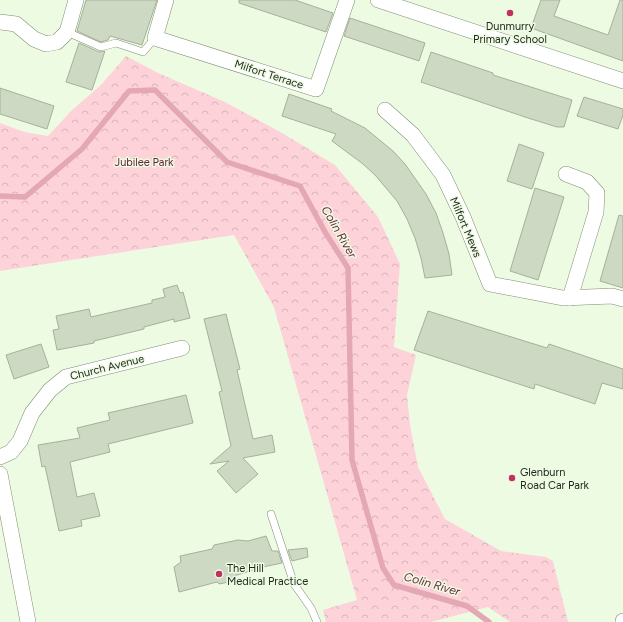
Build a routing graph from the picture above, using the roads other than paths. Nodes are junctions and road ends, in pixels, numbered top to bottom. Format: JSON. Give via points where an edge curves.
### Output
{"nodes":[{"id":1,"x":76,"y":0,"type":"edge"},
{"id":2,"x":166,"y":0,"type":"edge"},
{"id":3,"x":347,"y":0,"type":"edge"},
{"id":4,"x":378,"y":0,"type":"edge"},
{"id":5,"x":0,"y":22,"type":"edge"},
{"id":6,"x":67,"y":32,"type":"junction"},
{"id":7,"x":154,"y":38,"type":"junction"},
{"id":8,"x":623,"y":81,"type":"edge"},
{"id":9,"x":385,"y":110,"type":"dead end"},
{"id":10,"x":566,"y":174,"type":"dead end"},
{"id":11,"x":570,"y":298,"type":"junction"},
{"id":12,"x":623,"y":299,"type":"edge"},
{"id":13,"x":182,"y":348,"type":"dead end"},
{"id":14,"x":0,"y":457,"type":"edge"},
{"id":15,"x":0,"y":474,"type":"edge"},
{"id":16,"x":271,"y":514,"type":"dead end"},
{"id":17,"x":28,"y":622,"type":"edge"},
{"id":18,"x":317,"y":622,"type":"edge"}],
"edges":[{"from":1,"to":6,"type":"street"},
{"from":2,"to":7,"type":"street"},
{"from":3,"to":7,"type":"street","name":"Milfort Terrace","via":[[316,89]]},
{"from":4,"to":8,"type":"street"},
{"from":5,"to":6,"type":"street","via":[[16,24],[34,39],[46,44],[57,42]]},
{"from":6,"to":7,"type":"lane","via":[[101,47],[116,43],[143,52]]},
{"from":9,"to":11,"type":"street","name":"Milfort Mews","via":[[413,135],[443,175],[490,284]]},
{"from":10,"to":11,"type":"street","via":[[587,182],[597,192],[596,212]]},
{"from":11,"to":12,"type":"street","name":"Milfort Mews","via":[[612,296]]},
{"from":13,"to":14,"type":"street","name":"Church Avenue","via":[[66,377],[50,390],[32,414],[20,441],[11,452]]},
{"from":15,"to":17,"type":"street"},
{"from":16,"to":18,"type":"lane","via":[[294,584],[311,608]]}]}
